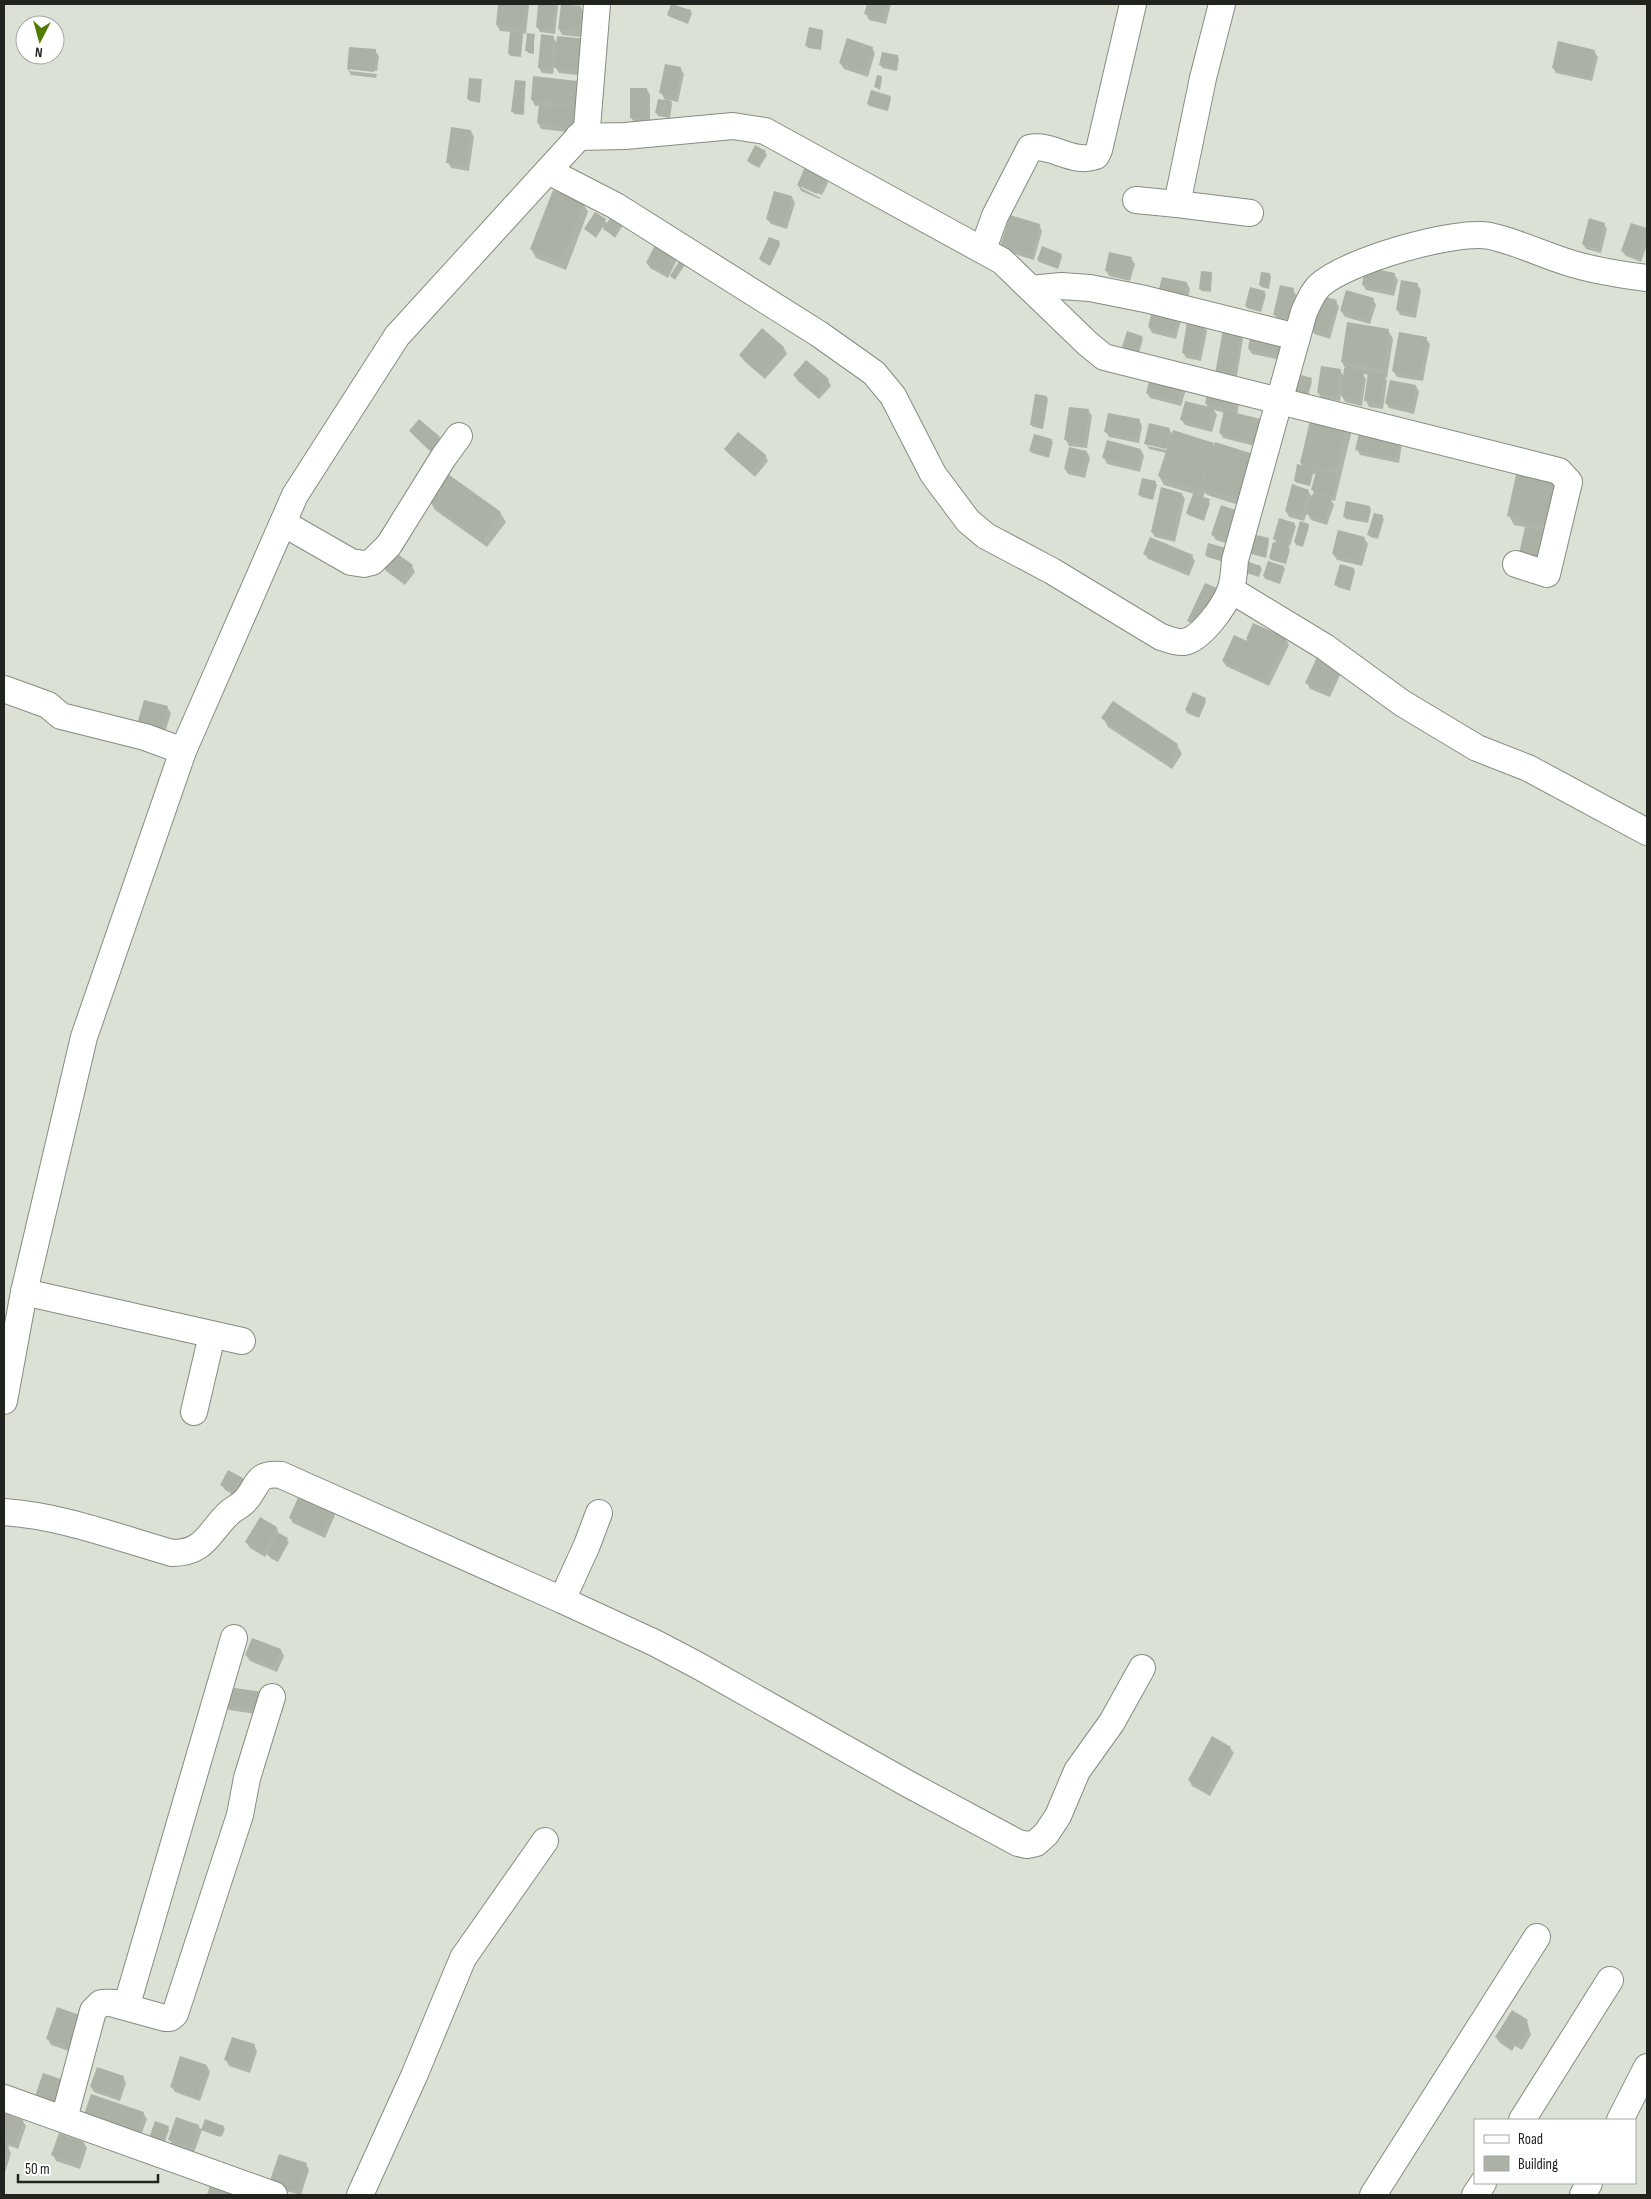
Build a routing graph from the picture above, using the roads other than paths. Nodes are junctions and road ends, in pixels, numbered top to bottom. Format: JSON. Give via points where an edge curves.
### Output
{"nodes":[{"id":1,"x":597,"y":4,"type":"edge"},
{"id":2,"x":1133,"y":4,"type":"edge"},
{"id":3,"x":1222,"y":4,"type":"edge"},
{"id":4,"x":578,"y":137,"type":"junction"},
{"id":5,"x":548,"y":171,"type":"junction"},
{"id":6,"x":1136,"y":200,"type":"dead end"},
{"id":7,"x":1177,"y":204,"type":"junction"},
{"id":8,"x":1250,"y":213,"type":"dead end"},
{"id":9,"x":983,"y":249,"type":"junction"},
{"id":10,"x":1647,"y":278,"type":"edge"},
{"id":11,"x":1031,"y":289,"type":"junction"},
{"id":12,"x":1297,"y":337,"type":"junction"},
{"id":13,"x":1279,"y":400,"type":"junction"},
{"id":14,"x":460,"y":436,"type":"dead end"},
{"id":15,"x":283,"y":522,"type":"junction"},
{"id":16,"x":1516,"y":564,"type":"dead end"},
{"id":17,"x":1231,"y":590,"type":"junction"},
{"id":18,"x":4,"y":689,"type":"edge"},
{"id":19,"x":183,"y":751,"type":"junction"},
{"id":20,"x":1647,"y":832,"type":"edge"},
{"id":21,"x":24,"y":1292,"type":"junction"},
{"id":22,"x":212,"y":1335,"type":"junction"},
{"id":23,"x":242,"y":1341,"type":"dead end"},
{"id":24,"x":4,"y":1401,"type":"edge"},
{"id":25,"x":194,"y":1412,"type":"dead end"},
{"id":26,"x":4,"y":1512,"type":"edge"},
{"id":27,"x":599,"y":1513,"type":"dead end"},
{"id":28,"x":562,"y":1600,"type":"junction"},
{"id":29,"x":234,"y":1638,"type":"dead end"},
{"id":30,"x":1142,"y":1668,"type":"dead end"},
{"id":31,"x":272,"y":1697,"type":"dead end"},
{"id":32,"x":545,"y":1841,"type":"dead end"},
{"id":33,"x":1537,"y":1936,"type":"dead end"},
{"id":34,"x":1610,"y":1980,"type":"dead end"},
{"id":35,"x":114,"y":2004,"type":"junction"},
{"id":36,"x":1647,"y":2067,"type":"edge"},
{"id":37,"x":4,"y":2098,"type":"edge"},
{"id":38,"x":64,"y":2119,"type":"junction"},
{"id":39,"x":1523,"y":2119,"type":"edge"},
{"id":40,"x":1621,"y":2119,"type":"edge"},
{"id":41,"x":1482,"y":2184,"type":"edge"},
{"id":42,"x":274,"y":2195,"type":"edge"},
{"id":43,"x":360,"y":2195,"type":"edge"},
{"id":44,"x":1374,"y":2195,"type":"edge"},
{"id":45,"x":1475,"y":2195,"type":"edge"}],
"edges":[{"from":1,"to":4,"type":"street","via":[[587,128]]},
{"from":2,"to":9,"type":"street","via":[[1096,156],[1082,159],[1042,147],[1030,148],[995,216]]},
{"from":3,"to":7,"type":"street"},
{"from":4,"to":5,"type":"street"},
{"from":4,"to":9,"type":"street","via":[[733,126],[765,132]]},
{"from":5,"to":15,"type":"street","via":[[397,336],[295,495]]},
{"from":5,"to":17,"type":"street","via":[[616,206],[819,334],[874,373],[893,396],[933,474],[968,521],[986,536],[1161,637],[1179,642],[1200,634]]},
{"from":6,"to":7,"type":"street"},
{"from":7,"to":8,"type":"street"},
{"from":9,"to":11,"type":"street","via":[[1002,261]]},
{"from":10,"to":12,"type":"street","via":[[1573,264],[1490,236],[1463,234],[1369,258],[1338,272],[1319,286],[1308,301]]},
{"from":11,"to":12,"type":"street","via":[[1090,288]]},
{"from":11,"to":13,"type":"street","via":[[1104,357]]},
{"from":12,"to":13,"type":"street"},
{"from":13,"to":16,"type":"street","via":[[1559,471],[1569,482],[1547,574]]},
{"from":13,"to":17,"type":"street","via":[[1235,560]]},
{"from":14,"to":15,"type":"street","via":[[389,545],[372,562],[351,562]]},
{"from":15,"to":19,"type":"street"},
{"from":17,"to":20,"type":"street","via":[[1325,647],[1402,703],[1477,748],[1528,768]]},
{"from":18,"to":19,"type":"street","via":[[48,705],[61,716],[145,737]]},
{"from":19,"to":21,"type":"street","via":[[84,1037]]},
{"from":21,"to":22,"type":"street"},
{"from":21,"to":24,"type":"street"},
{"from":22,"to":23,"type":"street"},
{"from":22,"to":25,"type":"street"},
{"from":26,"to":28,"type":"street","via":[[36,1514],[172,1553],[185,1553],[203,1543],[244,1501],[259,1480],[266,1475],[281,1475]]},
{"from":27,"to":28,"type":"street"},
{"from":28,"to":30,"type":"street","via":[[672,1651],[910,1785],[1027,1845],[1036,1843],[1046,1834],[1058,1816],[1077,1770],[1112,1722]]},
{"from":29,"to":35,"type":"street","via":[[130,1994],[125,2002]]},
{"from":31,"to":35,"type":"street","via":[[247,1778],[240,1815],[174,2014],[165,2018]]},
{"from":32,"to":43,"type":"street","via":[[463,1958]]},
{"from":33,"to":44,"type":"street"},
{"from":34,"to":39,"type":"street"},
{"from":35,"to":38,"type":"street","via":[[101,2004],[93,2011]]},
{"from":36,"to":40,"type":"street"},
{"from":37,"to":38,"type":"street"},
{"from":38,"to":42,"type":"street"},
{"from":41,"to":45,"type":"street"}]}
